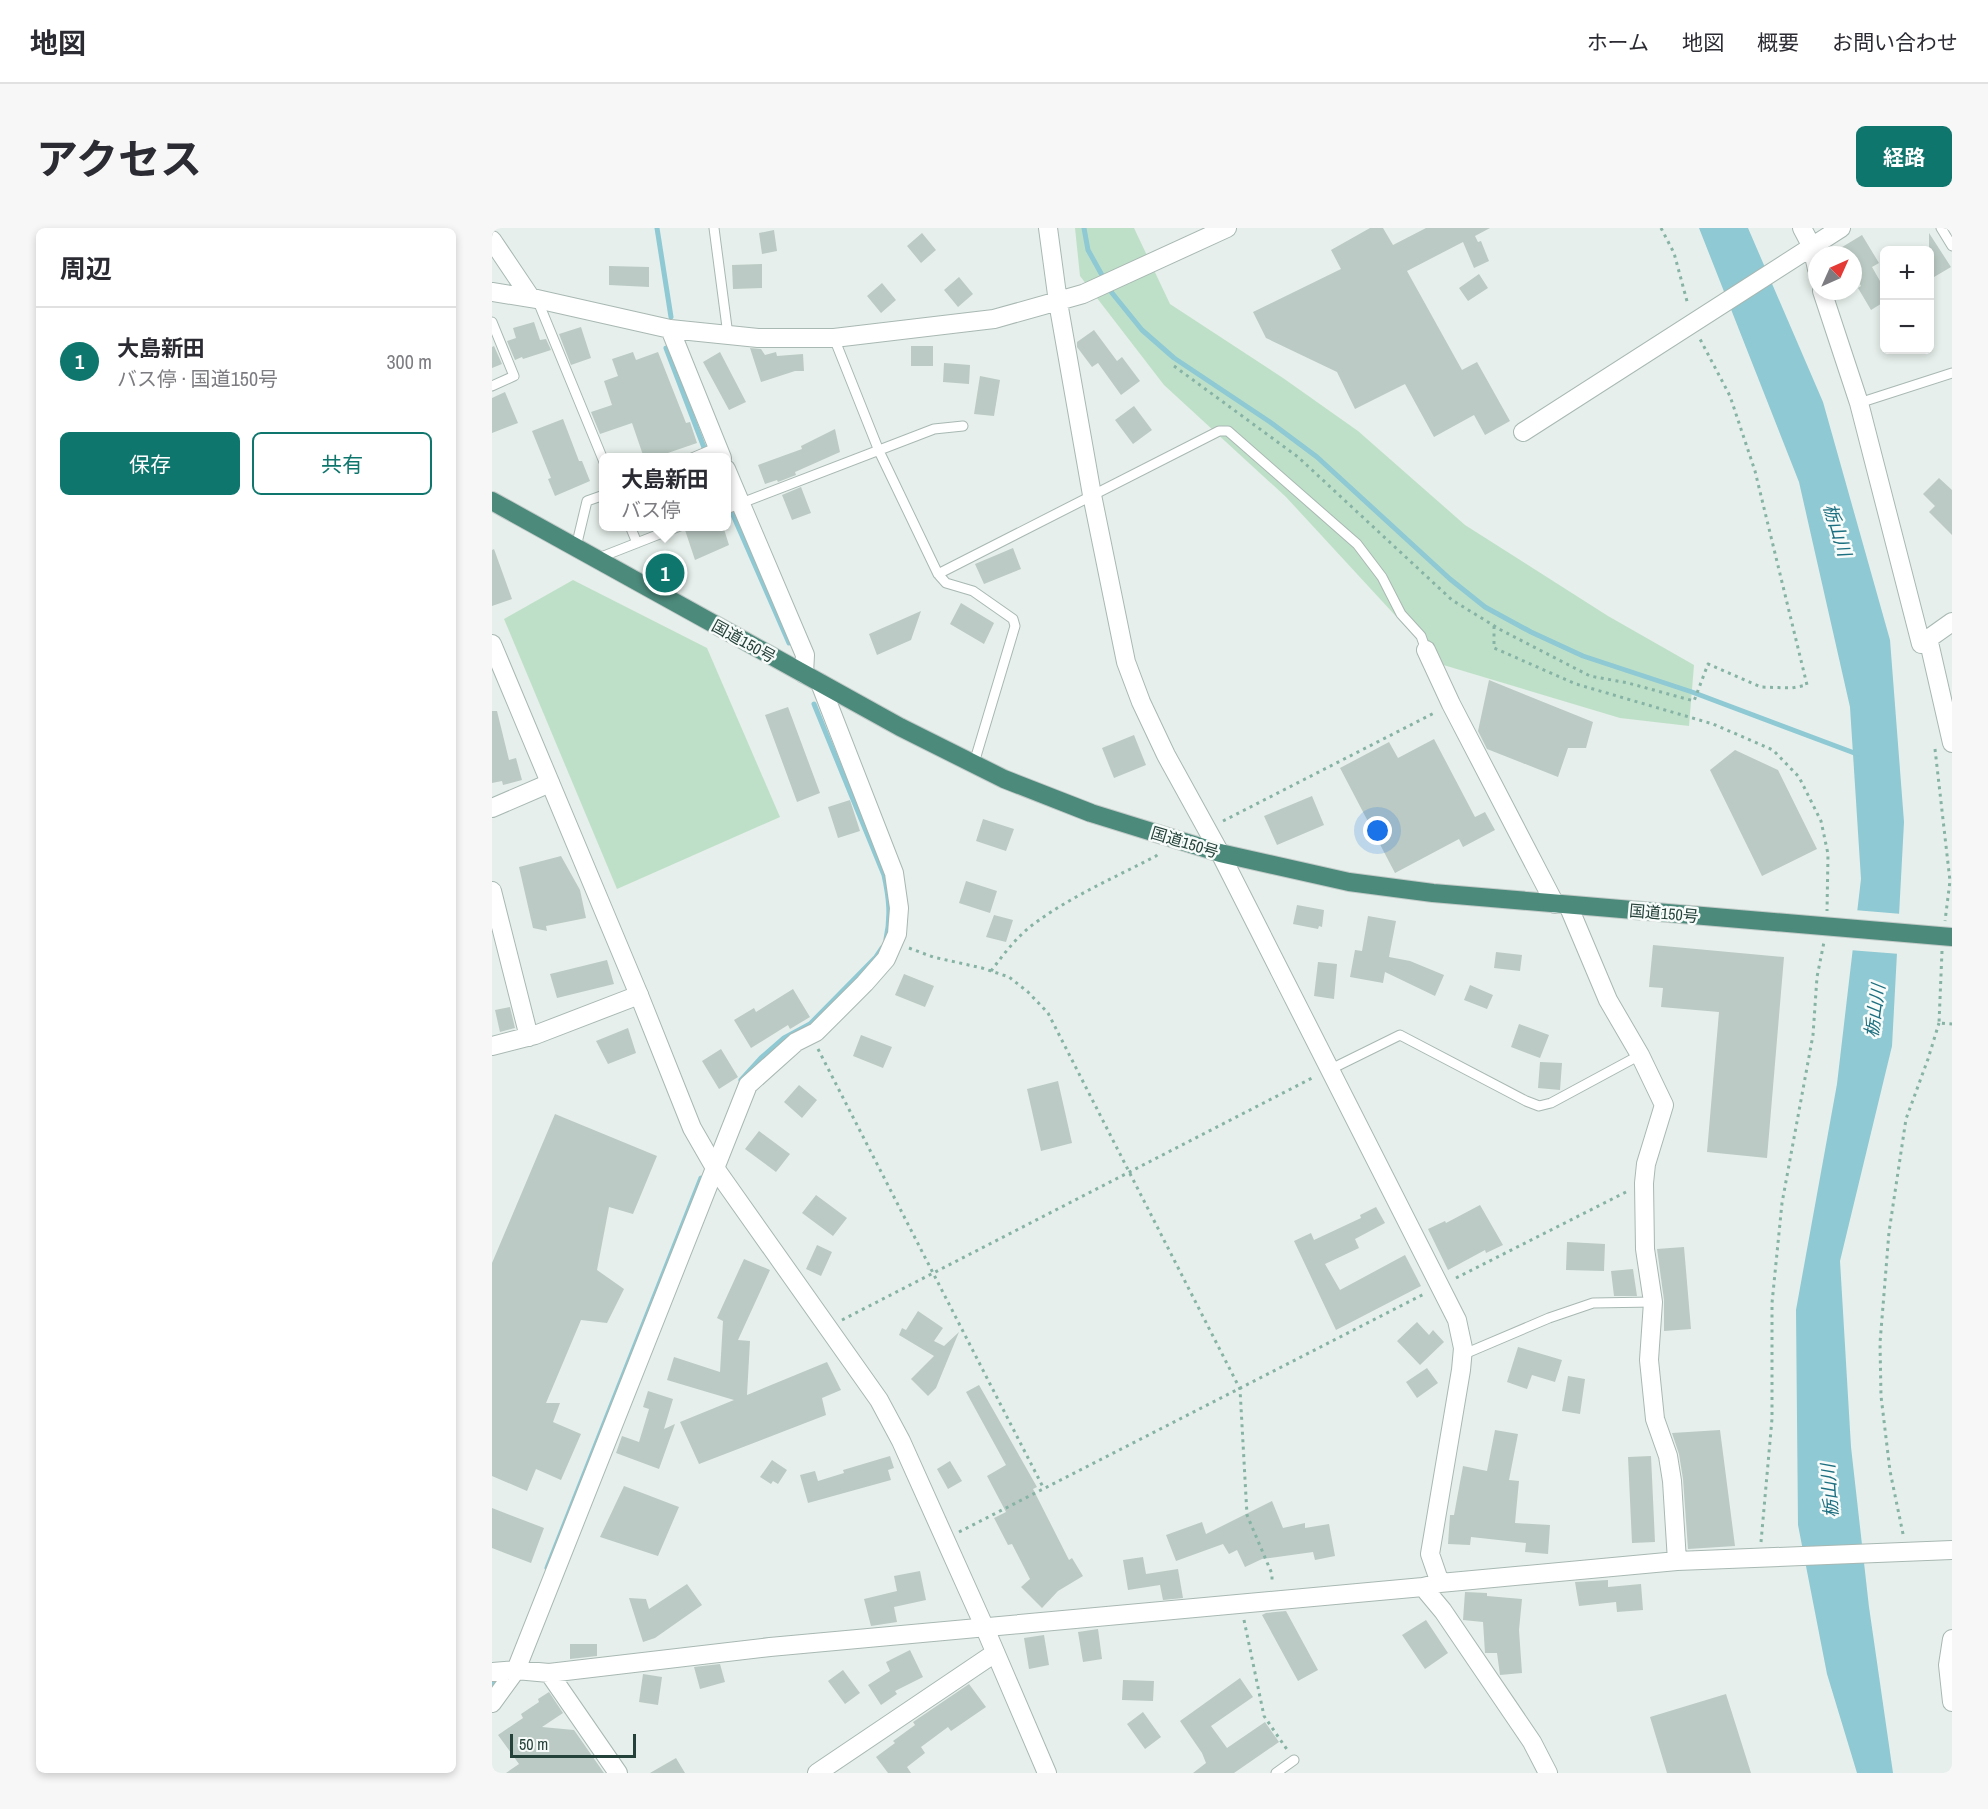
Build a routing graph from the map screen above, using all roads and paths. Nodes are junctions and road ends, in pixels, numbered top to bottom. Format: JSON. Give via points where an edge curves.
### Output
{"nodes":[{"id":1,"x":714,"y":228,"type":"edge"},
{"id":2,"x":1048,"y":228,"type":"edge"},
{"id":3,"x":1227,"y":228,"type":"edge"},
{"id":4,"x":1661,"y":228,"type":"edge"},
{"id":5,"x":1802,"y":228,"type":"edge"},
{"id":6,"x":1841,"y":228,"type":"edge"},
{"id":7,"x":1941,"y":228,"type":"edge"},
{"id":8,"x":492,"y":240,"type":"edge"},
{"id":9,"x":1952,"y":246,"type":"edge"},
{"id":10,"x":1805,"y":251,"type":"junction"},
{"id":11,"x":1808,"y":256,"type":"edge"},
{"id":12,"x":492,"y":292,"type":"edge"},
{"id":13,"x":534,"y":299,"type":"junction"},
{"id":14,"x":1825,"y":300,"type":"edge"},
{"id":15,"x":1058,"y":302,"type":"junction"},
{"id":16,"x":1699,"y":320,"type":"junction"},
{"id":17,"x":492,"y":322,"type":"edge"},
{"id":18,"x":670,"y":329,"type":"junction"},
{"id":19,"x":728,"y":335,"type":"junction"},
{"id":20,"x":834,"y":338,"type":"junction"},
{"id":21,"x":1174,"y":366,"type":"dead end"},
{"id":22,"x":1952,"y":373,"type":"edge"},
{"id":23,"x":492,"y":386,"type":"edge"},
{"id":24,"x":1859,"y":403,"type":"junction"},
{"id":25,"x":963,"y":426,"type":"dead end"},
{"id":26,"x":1523,"y":432,"type":"dead end"},
{"id":27,"x":879,"y":451,"type":"junction"},
{"id":28,"x":720,"y":452,"type":"edge"},
{"id":29,"x":599,"y":453,"type":"edge"},
{"id":30,"x":1092,"y":495,"type":"junction"},
{"id":31,"x":599,"y":496,"type":"edge"},
{"id":32,"x":492,"y":501,"type":"edge"},
{"id":33,"x":734,"y":506,"type":"edge"},
{"id":34,"x":632,"y":531,"type":"edge"},
{"id":35,"x":667,"y":531,"type":"edge"},
{"id":36,"x":637,"y":543,"type":"junction"},
{"id":37,"x":576,"y":547,"type":"junction"},
{"id":38,"x":596,"y":559,"type":"junction"},
{"id":39,"x":938,"y":574,"type":"junction"},
{"id":40,"x":1952,"y":622,"type":"edge"},
{"id":41,"x":1494,"y":626,"type":"junction"},
{"id":42,"x":1928,"y":638,"type":"junction"},
{"id":43,"x":492,"y":644,"type":"edge"},
{"id":44,"x":1426,"y":650,"type":"joint"},
{"id":45,"x":812,"y":678,"type":"junction"},
{"id":46,"x":1451,"y":705,"type":"junction"},
{"id":47,"x":1934,"y":739,"type":"dead end"},
{"id":48,"x":1952,"y":743,"type":"edge"},
{"id":49,"x":974,"y":763,"type":"junction"},
{"id":50,"x":550,"y":783,"type":"junction"},
{"id":51,"x":492,"y":808,"type":"edge"},
{"id":52,"x":1207,"y":829,"type":"junction"},
{"id":53,"x":1172,"y":839,"type":"junction"},
{"id":54,"x":1220,"y":853,"type":"junction"},
{"id":55,"x":492,"y":891,"type":"edge"},
{"id":56,"x":1562,"y":904,"type":"junction"},
{"id":57,"x":1835,"y":927,"type":"junction"},
{"id":58,"x":1947,"y":937,"type":"edge"},
{"id":59,"x":893,"y":942,"type":"junction"},
{"id":60,"x":991,"y":971,"type":"junction"},
{"id":61,"x":639,"y":995,"type":"junction"},
{"id":62,"x":1939,"y":1023,"type":"junction"},
{"id":63,"x":1952,"y":1024,"type":"edge"},
{"id":64,"x":811,"y":1034,"type":"junction"},
{"id":65,"x":529,"y":1037,"type":"junction"},
{"id":66,"x":492,"y":1046,"type":"edge"},
{"id":67,"x":1640,"y":1055,"type":"junction"},
{"id":68,"x":1329,"y":1070,"type":"junction"},
{"id":69,"x":715,"y":1168,"type":"junction"},
{"id":70,"x":1128,"y":1173,"type":"junction"},
{"id":71,"x":1644,"y":1183,"type":"junction"},
{"id":72,"x":933,"y":1273,"type":"junction"},
{"id":73,"x":1439,"y":1286,"type":"junction"},
{"id":74,"x":1653,"y":1302,"type":"junction"},
{"id":75,"x":828,"y":1327,"type":"junction"},
{"id":76,"x":1462,"y":1355,"type":"junction"},
{"id":77,"x":1240,"y":1389,"type":"junction"},
{"id":78,"x":1044,"y":1489,"type":"junction"},
{"id":79,"x":945,"y":1539,"type":"junction"},
{"id":80,"x":1952,"y":1550,"type":"edge"},
{"id":81,"x":1901,"y":1552,"type":"junction"},
{"id":82,"x":1771,"y":1556,"type":"junction"},
{"id":83,"x":1677,"y":1560,"type":"junction"},
{"id":84,"x":1431,"y":1585,"type":"junction"},
{"id":85,"x":1272,"y":1600,"type":"junction"},
{"id":86,"x":1241,"y":1603,"type":"junction"},
{"id":87,"x":984,"y":1626,"type":"junction"},
{"id":88,"x":1952,"y":1639,"type":"edge"},
{"id":89,"x":995,"y":1653,"type":"junction"},
{"id":90,"x":516,"y":1670,"type":"junction"},
{"id":91,"x":492,"y":1672,"type":"edge"},
{"id":92,"x":549,"y":1673,"type":"junction"},
{"id":93,"x":1952,"y":1702,"type":"edge"},
{"id":94,"x":492,"y":1703,"type":"edge"},
{"id":95,"x":1294,"y":1760,"type":"joint"},
{"id":96,"x":618,"y":1773,"type":"edge"},
{"id":97,"x":817,"y":1773,"type":"edge"},
{"id":98,"x":1047,"y":1773,"type":"edge"},
{"id":99,"x":1276,"y":1773,"type":"edge"},
{"id":100,"x":1548,"y":1773,"type":"edge"}],
"edges":[{"from":1,"to":19,"type":"lane"},
{"from":2,"to":15,"type":"street"},
{"from":3,"to":15,"type":"street"},
{"from":4,"to":16,"type":"path"},
{"from":5,"to":10,"type":"street"},
{"from":6,"to":10,"type":"street"},
{"from":7,"to":9,"type":"lane"},
{"from":8,"to":13,"type":"street"},
{"from":10,"to":11,"type":"street"},
{"from":10,"to":16,"type":"street"},
{"from":12,"to":13,"type":"street"},
{"from":13,"to":18,"type":"street"},
{"from":13,"to":29,"type":"lane"},
{"from":14,"to":24,"type":"street"},
{"from":15,"to":20,"type":"street","via":[[994,319]]},
{"from":15,"to":30,"type":"street"},
{"from":16,"to":26,"type":"street"},
{"from":16,"to":41,"type":"path","via":[[1755,471],[1807,685],[1761,687],[1708,664],[1694,701],[1590,676]]},
{"from":17,"to":23,"type":"lane","via":[[514,376]]},
{"from":18,"to":19,"type":"street"},
{"from":18,"to":28,"type":"street"},
{"from":19,"to":20,"type":"street"},
{"from":20,"to":27,"type":"lane"},
{"from":21,"to":41,"type":"path","via":[[1298,457],[1452,600]]},
{"from":22,"to":24,"type":"lane"},
{"from":24,"to":42,"type":"street","via":[[1922,644]]},
{"from":25,"to":27,"type":"lane","via":[[934,429]]},
{"from":27,"to":33,"type":"lane"},
{"from":27,"to":39,"type":"lane"},
{"from":30,"to":39,"type":"lane"},
{"from":30,"to":44,"type":"lane","via":[[1219,431],[1228,431],[1357,544],[1382,577],[1401,614],[1421,636]]},
{"from":30,"to":52,"type":"street","via":[[1126,662],[1166,754]]},
{"from":31,"to":37,"type":"lane","via":[[587,501]]},
{"from":32,"to":37,"type":"highway","name":"国道150号"},
{"from":33,"to":45,"type":"street"},
{"from":34,"to":36,"type":"lane"},
{"from":35,"to":36,"type":"lane"},
{"from":36,"to":38,"type":"lane"},
{"from":37,"to":38,"type":"highway","name":"国道150号"},
{"from":38,"to":45,"type":"highway","name":"国道150号"},
{"from":39,"to":49,"type":"lane","via":[[946,583],[973,591],[1013,619],[1015,627]]},
{"from":40,"to":42,"type":"street"},
{"from":41,"to":57,"type":"path","via":[[1494,648],[1576,684],[1713,724],[1773,750],[1799,777],[1821,821]]},
{"from":42,"to":48,"type":"street"},
{"from":43,"to":50,"type":"street"},
{"from":44,"to":46,"type":"street"},
{"from":45,"to":49,"type":"highway","name":"国道150号"},
{"from":45,"to":59,"type":"street","via":[[894,873],[898,908]]},
{"from":46,"to":52,"type":"path"},
{"from":46,"to":56,"type":"street"},
{"from":47,"to":58,"type":"path","via":[[1950,881]]},
{"from":49,"to":53,"type":"highway","name":"国道150号","via":[[1091,813]]},
{"from":50,"to":51,"type":"street"},
{"from":50,"to":61,"type":"street"},
{"from":52,"to":54,"type":"street"},
{"from":53,"to":54,"type":"highway","name":"国道150号"},
{"from":53,"to":60,"type":"path","via":[[1156,856],[1064,904],[1030,927]]},
{"from":54,"to":56,"type":"highway","name":"国道150号","via":[[1348,882]]},
{"from":54,"to":68,"type":"street"},
{"from":55,"to":65,"type":"street"},
{"from":56,"to":57,"type":"highway","name":"国道150号"},
{"from":56,"to":67,"type":"street","via":[[1608,1000]]},
{"from":57,"to":58,"type":"highway","name":"国道150号"},
{"from":57,"to":82,"type":"path","via":[[1817,977],[1813,1035],[1782,1203],[1774,1281],[1772,1419],[1761,1541]]},
{"from":58,"to":62,"type":"path"},
{"from":59,"to":60,"type":"path","via":[[933,957]]},
{"from":59,"to":64,"type":"street","via":[[886,959],[866,983]]},
{"from":60,"to":70,"type":"path","via":[[1010,977],[1048,1013]]},
{"from":61,"to":65,"type":"street"},
{"from":61,"to":69,"type":"street","via":[[692,1128]]},
{"from":62,"to":63,"type":"path"},
{"from":62,"to":81,"type":"path","via":[[1906,1119],[1889,1232],[1880,1343],[1881,1396]]},
{"from":64,"to":69,"type":"street","via":[[795,1042],[748,1085]]},
{"from":64,"to":72,"type":"path"},
{"from":65,"to":66,"type":"street"},
{"from":67,"to":68,"type":"lane","via":[[1539,1106],[1400,1035]]},
{"from":67,"to":71,"type":"street","via":[[1664,1105]]},
{"from":68,"to":70,"type":"path"},
{"from":68,"to":73,"type":"street"},
{"from":69,"to":75,"type":"street"},
{"from":69,"to":90,"type":"street"},
{"from":70,"to":72,"type":"path"},
{"from":70,"to":77,"type":"path"},
{"from":71,"to":73,"type":"path"},
{"from":71,"to":74,"type":"street","via":[[1645,1250]]},
{"from":72,"to":75,"type":"path"},
{"from":72,"to":78,"type":"path"},
{"from":73,"to":76,"type":"street","via":[[1457,1320]]},
{"from":73,"to":77,"type":"path"},
{"from":74,"to":76,"type":"lane","via":[[1593,1303]]},
{"from":74,"to":83,"type":"street","via":[[1649,1360],[1654,1419],[1669,1464]]},
{"from":75,"to":79,"type":"street","via":[[879,1400],[902,1441]]},
{"from":76,"to":84,"type":"street","via":[[1430,1554]]},
{"from":77,"to":78,"type":"path"},
{"from":77,"to":85,"type":"path","via":[[1247,1515],[1272,1574]]},
{"from":78,"to":79,"type":"path"},
{"from":79,"to":87,"type":"street"},
{"from":80,"to":81,"type":"street"},
{"from":81,"to":82,"type":"street"},
{"from":82,"to":83,"type":"street"},
{"from":83,"to":84,"type":"street"},
{"from":84,"to":85,"type":"street"},
{"from":84,"to":100,"type":"street"},
{"from":85,"to":86,"type":"street"},
{"from":86,"to":87,"type":"street"},
{"from":86,"to":95,"type":"path","via":[[1264,1716]]},
{"from":87,"to":89,"type":"street"},
{"from":87,"to":92,"type":"street"},
{"from":88,"to":93,"type":"street","via":[[1948,1665]]},
{"from":89,"to":97,"type":"street"},
{"from":89,"to":98,"type":"street"},
{"from":90,"to":91,"type":"street"},
{"from":90,"to":92,"type":"street"},
{"from":90,"to":94,"type":"street"},
{"from":92,"to":96,"type":"street"},
{"from":95,"to":99,"type":"lane"}]}
